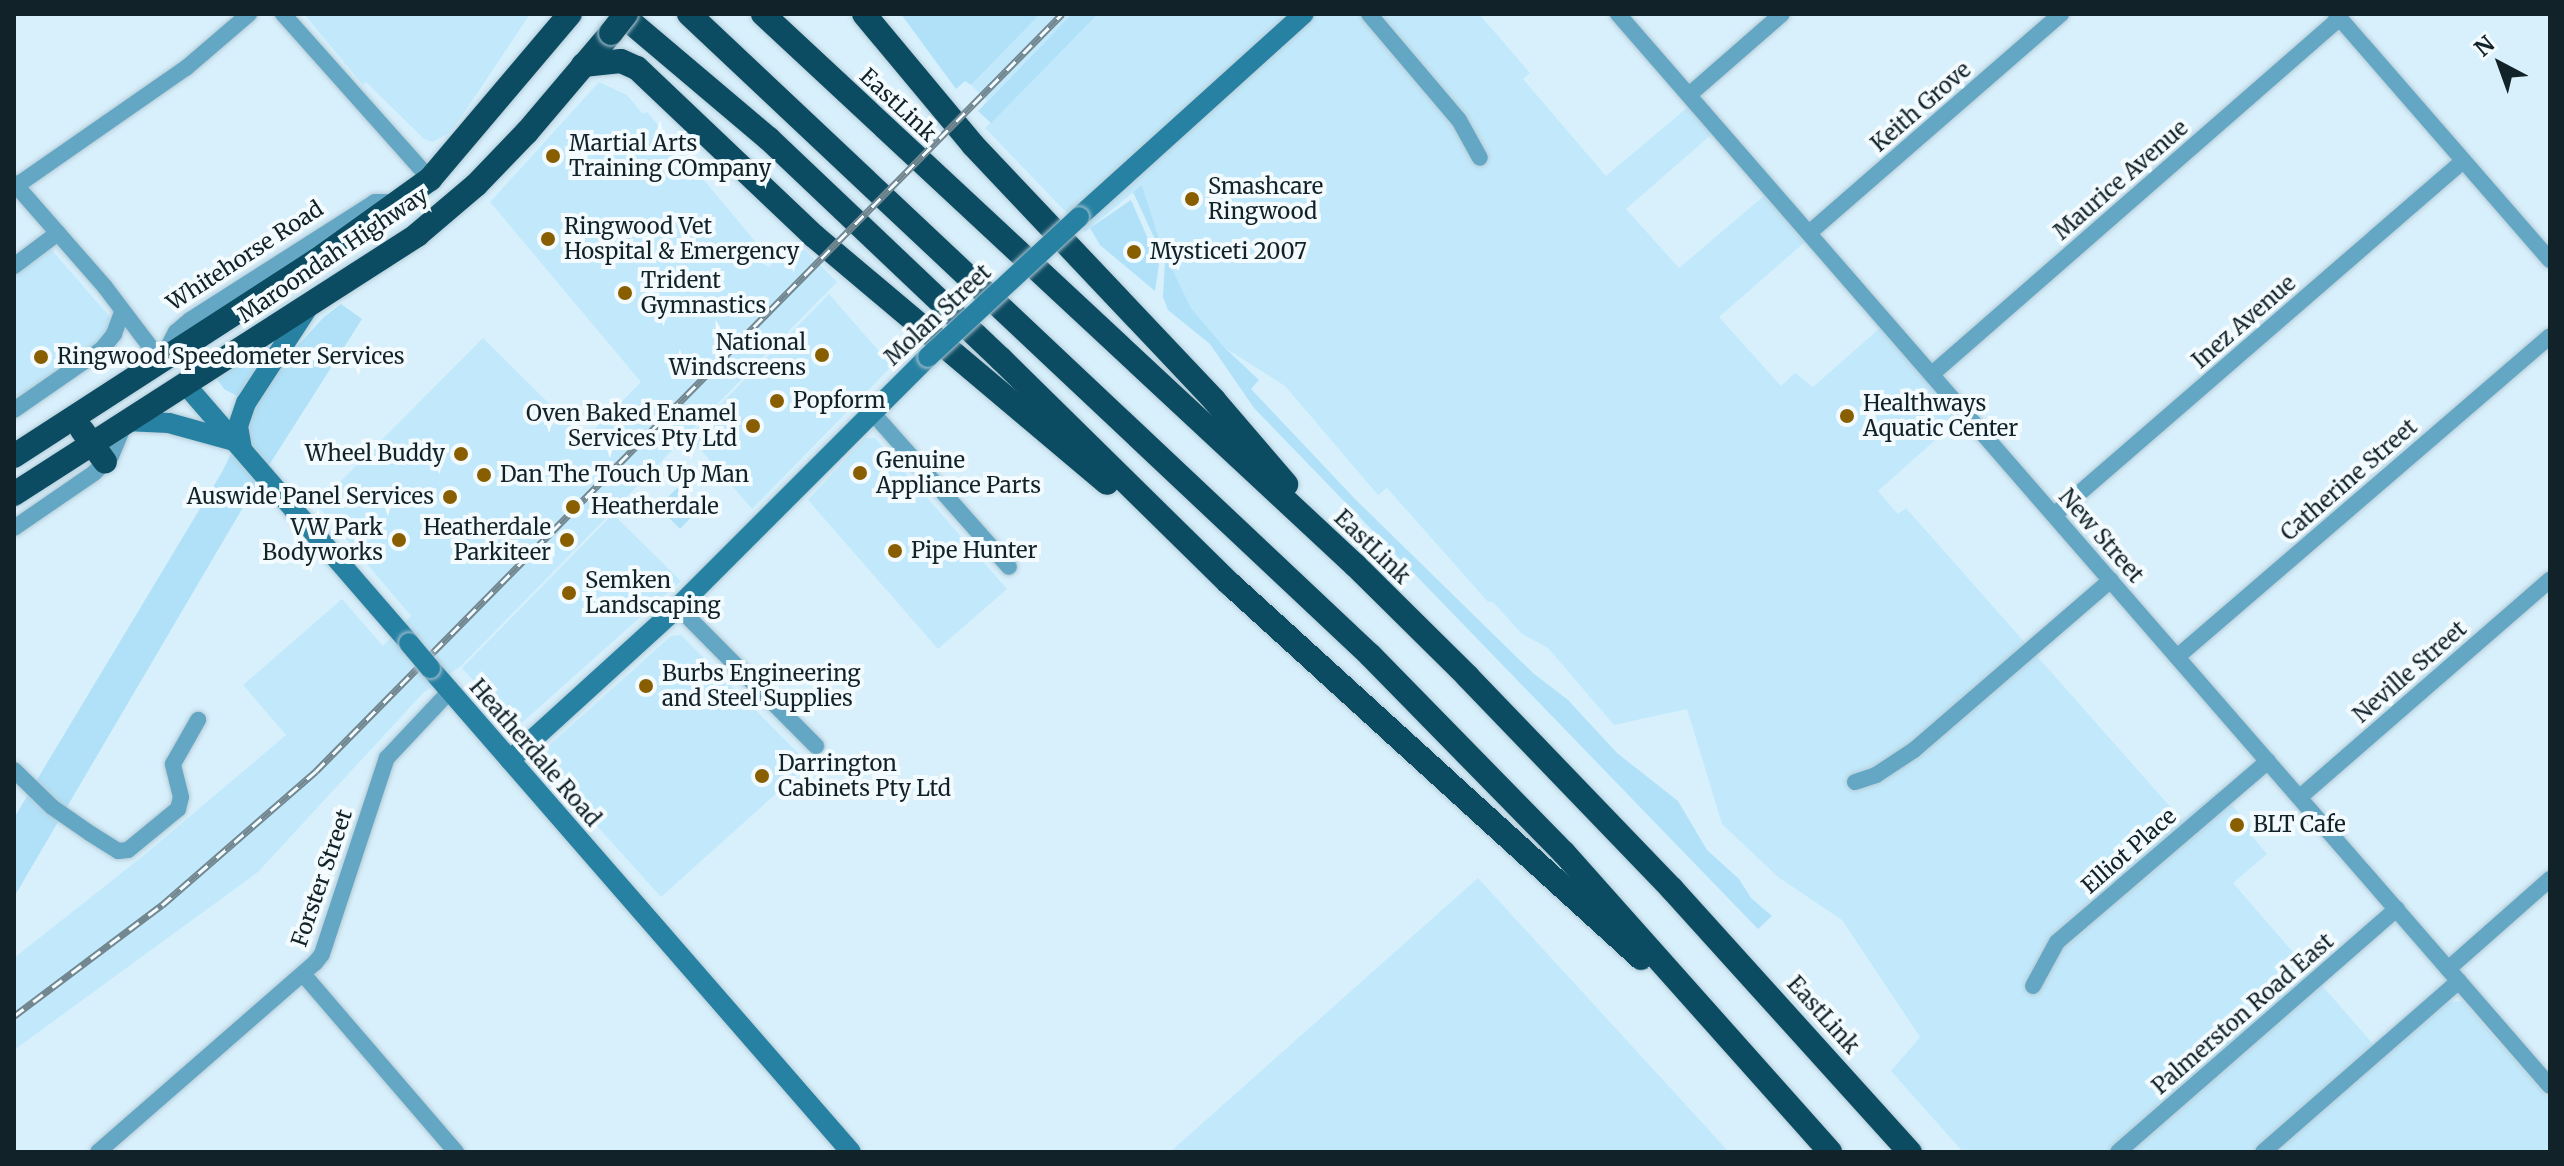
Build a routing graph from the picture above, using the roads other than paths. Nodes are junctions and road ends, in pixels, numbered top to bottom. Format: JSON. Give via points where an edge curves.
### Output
{"nodes":[{"id":1,"x":249,"y":14,"type":"edge"},
{"id":2,"x":283,"y":14,"type":"edge"},
{"id":3,"x":570,"y":14,"type":"edge"},
{"id":4,"x":689,"y":14,"type":"edge"},
{"id":5,"x":763,"y":14,"type":"edge"},
{"id":6,"x":783,"y":14,"type":"edge"},
{"id":7,"x":864,"y":14,"type":"edge"},
{"id":8,"x":1304,"y":14,"type":"edge"},
{"id":9,"x":1369,"y":14,"type":"edge"},
{"id":10,"x":1618,"y":14,"type":"edge"},
{"id":11,"x":1782,"y":14,"type":"edge"},
{"id":12,"x":2061,"y":14,"type":"edge"},
{"id":13,"x":2338,"y":16,"type":"edge"},
{"id":14,"x":619,"y":20,"type":"edge"},
{"id":15,"x":583,"y":65,"type":"junction"},
{"id":16,"x":1689,"y":95,"type":"junction"},
{"id":17,"x":1480,"y":158,"type":"dead end"},
{"id":18,"x":2463,"y":161,"type":"junction"},
{"id":19,"x":430,"y":179,"type":"junction"},
{"id":20,"x":15,"y":184,"type":"edge"},
{"id":21,"x":58,"y":233,"type":"junction"},
{"id":22,"x":1809,"y":233,"type":"junction"},
{"id":23,"x":2550,"y":260,"type":"edge"},
{"id":24,"x":14,"y":266,"type":"edge"},
{"id":25,"x":1056,"y":289,"type":"junction"},
{"id":26,"x":311,"y":302,"type":"junction"},
{"id":27,"x":122,"y":312,"type":"junction"},
{"id":28,"x":2550,"y":336,"type":"edge"},
{"id":29,"x":161,"y":361,"type":"junction"},
{"id":30,"x":1932,"y":374,"type":"junction"},
{"id":31,"x":185,"y":384,"type":"junction"},
{"id":32,"x":14,"y":410,"type":"edge"},
{"id":33,"x":871,"y":411,"type":"junction"},
{"id":34,"x":74,"y":417,"type":"junction"},
{"id":35,"x":125,"y":421,"type":"junction"},
{"id":36,"x":238,"y":446,"type":"junction"},
{"id":37,"x":98,"y":453,"type":"junction"},
{"id":38,"x":14,"y":456,"type":"edge"},
{"id":39,"x":14,"y":494,"type":"edge"},
{"id":40,"x":2054,"y":515,"type":"junction"},
{"id":41,"x":14,"y":528,"type":"edge"},
{"id":42,"x":1355,"y":565,"type":"junction"},
{"id":43,"x":1009,"y":567,"type":"dead end"},
{"id":44,"x":2111,"y":580,"type":"junction"},
{"id":45,"x":2550,"y":580,"type":"edge"},
{"id":46,"x":1229,"y":583,"type":"junction"},
{"id":47,"x":678,"y":607,"type":"junction"},
{"id":48,"x":2177,"y":657,"type":"junction"},
{"id":49,"x":450,"y":691,"type":"junction"},
{"id":50,"x":198,"y":720,"type":"dead end"},
{"id":51,"x":816,"y":746,"type":"dead end"},
{"id":52,"x":510,"y":760,"type":"junction"},
{"id":53,"x":2268,"y":761,"type":"junction"},
{"id":54,"x":14,"y":770,"type":"edge"},
{"id":55,"x":1855,"y":782,"type":"dead end"},
{"id":56,"x":2300,"y":797,"type":"junction"},
{"id":57,"x":2550,"y":879,"type":"edge"},
{"id":58,"x":2397,"y":909,"type":"junction"},
{"id":59,"x":303,"y":974,"type":"junction"},
{"id":60,"x":2453,"y":975,"type":"junction"},
{"id":61,"x":2033,"y":986,"type":"dead end"},
{"id":62,"x":1729,"y":1038,"type":"junction"},
{"id":63,"x":2550,"y":1086,"type":"edge"},
{"id":64,"x":98,"y":1152,"type":"edge"},
{"id":65,"x":456,"y":1152,"type":"edge"},
{"id":66,"x":851,"y":1152,"type":"edge"},
{"id":67,"x":1830,"y":1152,"type":"edge"},
{"id":68,"x":1910,"y":1152,"type":"edge"},
{"id":69,"x":2118,"y":1152,"type":"edge"},
{"id":70,"x":2263,"y":1152,"type":"edge"}],
"edges":[{"from":1,"to":20,"type":"street","via":[[186,68]]},
{"from":2,"to":19,"type":"street"},
{"from":3,"to":19,"type":"highway","name":"Maroondah Highway"},
{"from":4,"to":62,"type":"highway","via":[[1370,655],[1564,853]]},
{"from":5,"to":25,"type":"highway","name":"EastLink"},
{"from":6,"to":25,"type":"highway"},
{"from":7,"to":42,"type":"highway","via":[[973,145],[1214,400]]},
{"from":8,"to":33,"type":"main road","name":"Molan Street","bridge":true},
{"from":9,"to":17,"type":"street","via":[[1459,120]]},
{"from":10,"to":16,"type":"street","name":"New Street"},
{"from":11,"to":16,"type":"street"},
{"from":12,"to":22,"type":"street","name":"Keith Grove"},
{"from":13,"to":18,"type":"street"},
{"from":13,"to":30,"type":"street","name":"Maurice Avenue"},
{"from":14,"to":15,"type":"highway","name":"Maroondah Highway"},
{"from":14,"to":46,"type":"highway","via":[[769,139]]},
{"from":15,"to":26,"type":"highway","name":"Maroondah Highway","via":[[527,132],[443,215]]},
{"from":15,"to":46,"type":"highway","via":[[621,61],[637,68],[814,236]]},
{"from":16,"to":22,"type":"street","name":"New Street"},
{"from":18,"to":23,"type":"street"},
{"from":18,"to":40,"type":"street","name":"Inez Avenue"},
{"from":19,"to":29,"type":"highway","name":"Maroondah Highway"},
{"from":20,"to":21,"type":"street"},
{"from":21,"to":24,"type":"street"},
{"from":21,"to":27,"type":"street"},
{"from":22,"to":30,"type":"street","name":"New Street"},
{"from":25,"to":42,"type":"highway","name":"EastLink"},
{"from":26,"to":31,"type":"highway","name":"Maroondah Highway"},
{"from":26,"to":36,"type":"main road","via":[[246,403]]},
{"from":27,"to":29,"type":"street"},
{"from":27,"to":32,"type":"street","via":[[102,349]]},
{"from":28,"to":48,"type":"street","name":"Catherine Street"},
{"from":29,"to":31,"type":"highway"},
{"from":29,"to":34,"type":"highway"},
{"from":30,"to":40,"type":"street","name":"New Street"},
{"from":31,"to":35,"type":"highway"},
{"from":31,"to":36,"type":"main road","name":"Heatherdale Road"},
{"from":33,"to":43,"type":"street"},
{"from":33,"to":47,"type":"main road","name":"Molan Street"},
{"from":34,"to":37,"type":"highway"},
{"from":34,"to":38,"type":"highway"},
{"from":35,"to":36,"type":"main road","via":[[169,423]]},
{"from":35,"to":37,"type":"highway"},
{"from":36,"to":49,"type":"main road","name":"Heatherdale Road","bridge":true},
{"from":37,"to":39,"type":"highway"},
{"from":37,"to":41,"type":"street"},
{"from":40,"to":44,"type":"street","name":"New Street"},
{"from":42,"to":68,"type":"highway","name":"EastLink","via":[[1581,792]]},
{"from":44,"to":48,"type":"street","name":"New Street"},
{"from":44,"to":55,"type":"street","via":[[1914,750]]},
{"from":45,"to":56,"type":"street","name":"Neville Street"},
{"from":46,"to":62,"type":"highway"},
{"from":47,"to":51,"type":"street"},
{"from":47,"to":52,"type":"main road","name":"Molan Street"},
{"from":48,"to":53,"type":"street","name":"New Street"},
{"from":49,"to":52,"type":"main road","name":"Heatherdale Road"},
{"from":49,"to":59,"type":"street","name":"Forster Street","via":[[387,758],[322,954]]},
{"from":50,"to":54,"type":"street","via":[[173,764],[181,797],[178,809],[128,850],[118,851],[52,807]]},
{"from":52,"to":66,"type":"main road","name":"Heatherdale Road"},
{"from":53,"to":56,"type":"street","name":"New Street"},
{"from":53,"to":61,"type":"street","name":"Elliot Place","via":[[2057,942]]},
{"from":56,"to":58,"type":"street","name":"New Street"},
{"from":57,"to":60,"type":"street"},
{"from":58,"to":60,"type":"street","name":"New Street"},
{"from":58,"to":69,"type":"street","name":"Palmerston Road East"},
{"from":59,"to":64,"type":"street","name":"Forster Street"},
{"from":59,"to":65,"type":"street"},
{"from":60,"to":63,"type":"street","name":"New Street"},
{"from":60,"to":70,"type":"street"},
{"from":62,"to":67,"type":"highway"}]}
